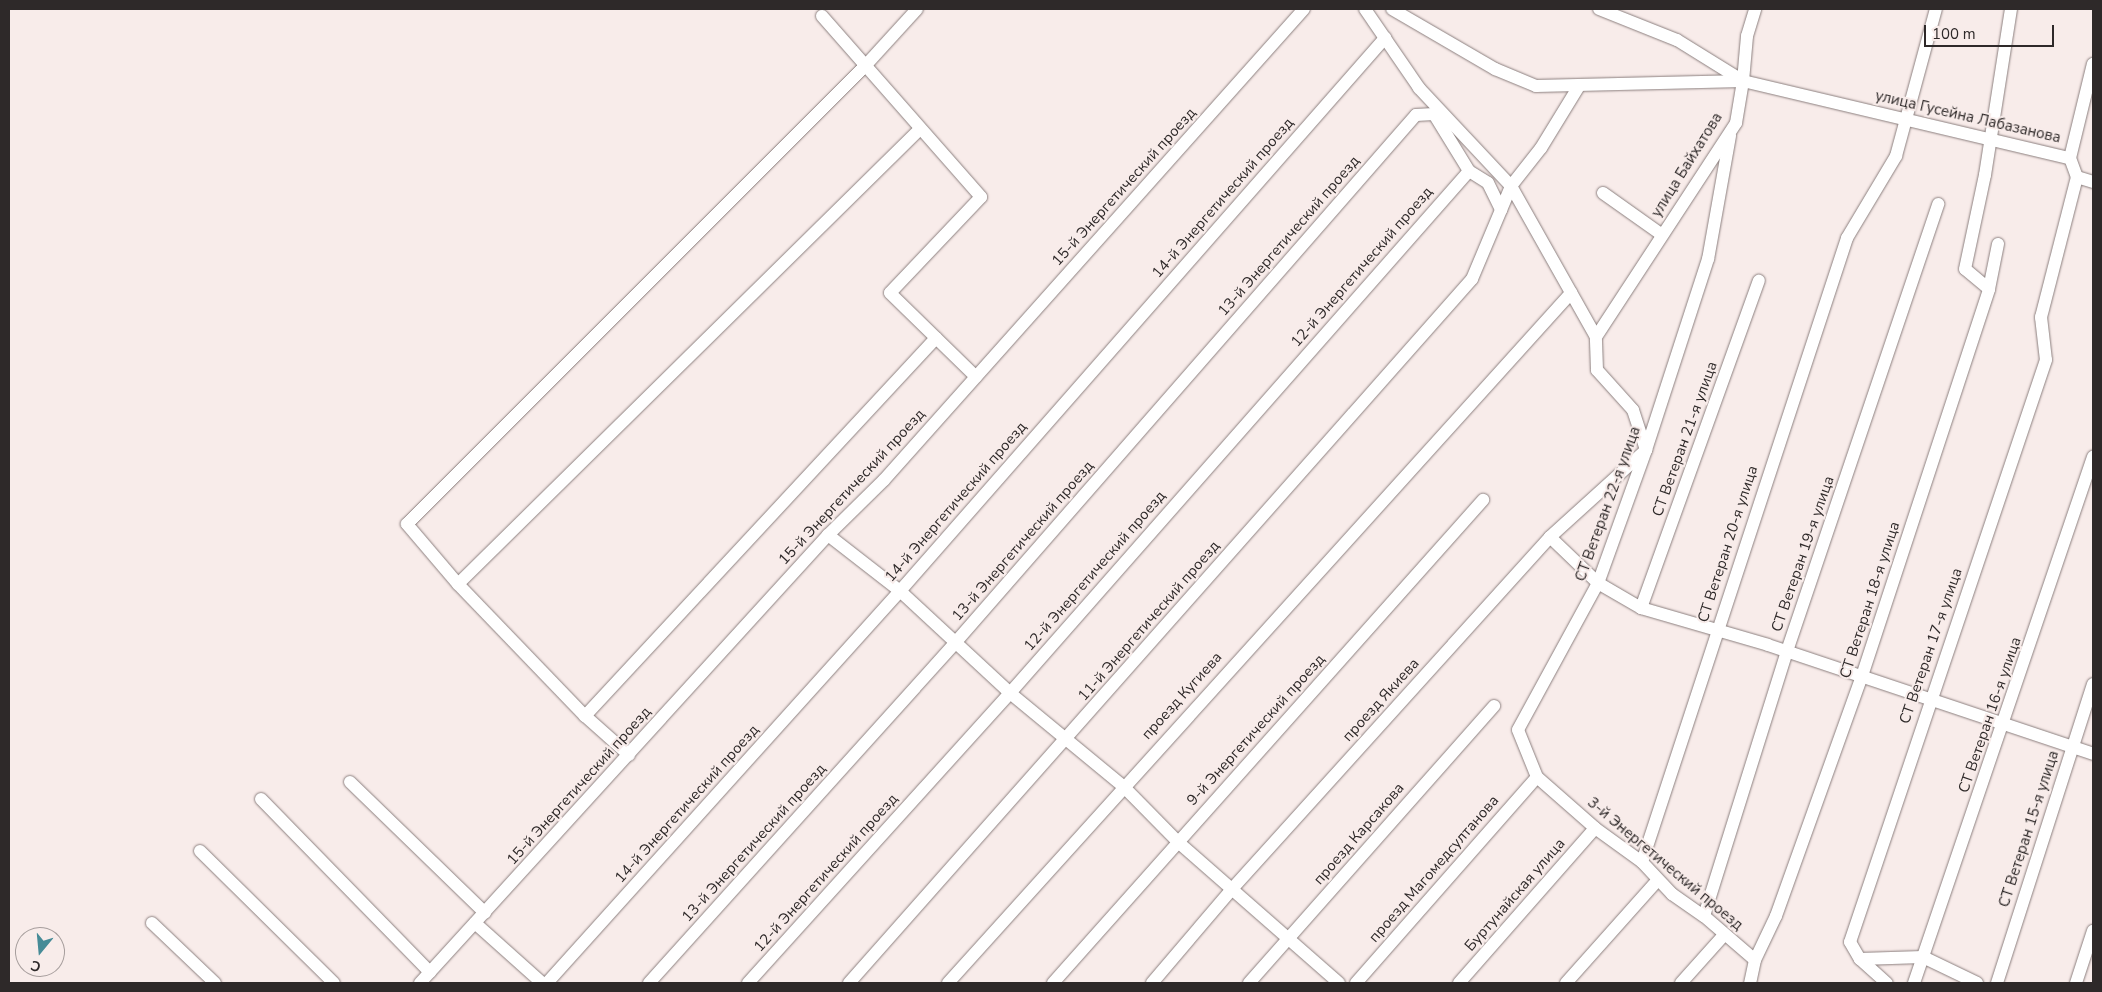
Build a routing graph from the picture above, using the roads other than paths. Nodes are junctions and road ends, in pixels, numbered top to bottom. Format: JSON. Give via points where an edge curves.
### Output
{"nodes":[{"id":1,"x":917,"y":9,"type":"edge"},
{"id":2,"x":1304,"y":9,"type":"edge"},
{"id":3,"x":1365,"y":9,"type":"edge"},
{"id":4,"x":1392,"y":9,"type":"edge"},
{"id":5,"x":1599,"y":9,"type":"edge"},
{"id":6,"x":1755,"y":9,"type":"edge"},
{"id":7,"x":1936,"y":9,"type":"edge"},
{"id":8,"x":2011,"y":9,"type":"edge"},
{"id":9,"x":822,"y":16,"type":"dead end"},
{"id":10,"x":1385,"y":38,"type":"junction"},
{"id":11,"x":2093,"y":64,"type":"edge"},
{"id":12,"x":865,"y":66,"type":"junction"},
{"id":13,"x":1743,"y":81,"type":"junction"},
{"id":14,"x":1579,"y":86,"type":"junction"},
{"id":15,"x":1419,"y":88,"type":"junction"},
{"id":16,"x":1434,"y":114,"type":"junction"},
{"id":17,"x":1906,"y":119,"type":"junction"},
{"id":18,"x":920,"y":129,"type":"junction"},
{"id":19,"x":1731,"y":129,"type":"junction"},
{"id":20,"x":1991,"y":138,"type":"junction"},
{"id":21,"x":2070,"y":158,"type":"junction"},
{"id":22,"x":1466,"y":174,"type":"junction"},
{"id":23,"x":2077,"y":177,"type":"junction"},
{"id":24,"x":2093,"y":182,"type":"edge"},
{"id":25,"x":1511,"y":186,"type":"junction"},
{"id":26,"x":1603,"y":194,"type":"dead end"},
{"id":27,"x":1938,"y":204,"type":"dead end"},
{"id":28,"x":1501,"y":210,"type":"junction"},
{"id":29,"x":1662,"y":235,"type":"junction"},
{"id":30,"x":1998,"y":244,"type":"dead end"},
{"id":31,"x":1759,"y":281,"type":"dead end"},
{"id":32,"x":1989,"y":289,"type":"junction"},
{"id":33,"x":1571,"y":293,"type":"junction"},
{"id":34,"x":1596,"y":337,"type":"junction"},
{"id":35,"x":936,"y":338,"type":"junction"},
{"id":36,"x":976,"y":377,"type":"junction"},
{"id":37,"x":1646,"y":450,"type":"junction"},
{"id":38,"x":2093,"y":457,"type":"edge"},
{"id":39,"x":1483,"y":500,"type":"dead end"},
{"id":40,"x":828,"y":535,"type":"junction"},
{"id":41,"x":1550,"y":537,"type":"junction"},
{"id":42,"x":1598,"y":583,"type":"junction"},
{"id":43,"x":458,"y":584,"type":"junction"},
{"id":44,"x":900,"y":591,"type":"junction"},
{"id":45,"x":1641,"y":608,"type":"junction"},
{"id":46,"x":1717,"y":630,"type":"junction"},
{"id":47,"x":955,"y":643,"type":"junction"},
{"id":48,"x":1787,"y":651,"type":"junction"},
{"id":49,"x":1862,"y":676,"type":"junction"},
{"id":50,"x":2093,"y":684,"type":"edge"},
{"id":51,"x":1010,"y":693,"type":"junction"},
{"id":52,"x":1930,"y":699,"type":"junction"},
{"id":53,"x":1494,"y":706,"type":"dead end"},
{"id":54,"x":586,"y":716,"type":"junction"},
{"id":55,"x":2004,"y":724,"type":"junction"},
{"id":56,"x":1066,"y":741,"type":"junction"},
{"id":57,"x":2072,"y":747,"type":"junction"},
{"id":58,"x":2093,"y":754,"type":"edge"},
{"id":59,"x":629,"y":756,"type":"junction"},
{"id":60,"x":1537,"y":777,"type":"junction"},
{"id":61,"x":350,"y":782,"type":"dead end"},
{"id":62,"x":1123,"y":786,"type":"junction"},
{"id":63,"x":261,"y":799,"type":"dead end"},
{"id":64,"x":1595,"y":828,"type":"junction"},
{"id":65,"x":1178,"y":842,"type":"junction"},
{"id":66,"x":200,"y":850,"type":"dead end"},
{"id":67,"x":1642,"y":862,"type":"junction"},
{"id":68,"x":1656,"y":881,"type":"junction"},
{"id":69,"x":1232,"y":889,"type":"junction"},
{"id":70,"x":485,"y":913,"type":"junction"},
{"id":71,"x":1704,"y":916,"type":"junction"},
{"id":72,"x":152,"y":923,"type":"dead end"},
{"id":73,"x":475,"y":923,"type":"junction"},
{"id":74,"x":2093,"y":931,"type":"edge"},
{"id":75,"x":1724,"y":935,"type":"junction"},
{"id":76,"x":1289,"y":939,"type":"junction"},
{"id":77,"x":1923,"y":957,"type":"junction"},
{"id":78,"x":1860,"y":959,"type":"junction"},
{"id":79,"x":1755,"y":960,"type":"junction"},
{"id":80,"x":430,"y":972,"type":"junction"},
{"id":81,"x":215,"y":983,"type":"edge"},
{"id":82,"x":334,"y":983,"type":"edge"},
{"id":83,"x":420,"y":983,"type":"edge"},
{"id":84,"x":542,"y":983,"type":"edge"},
{"id":85,"x":547,"y":983,"type":"edge"},
{"id":86,"x":649,"y":983,"type":"edge"},
{"id":87,"x":748,"y":983,"type":"edge"},
{"id":88,"x":849,"y":983,"type":"edge"},
{"id":89,"x":948,"y":983,"type":"edge"},
{"id":90,"x":1053,"y":983,"type":"edge"},
{"id":91,"x":1152,"y":983,"type":"edge"},
{"id":92,"x":1249,"y":983,"type":"edge"},
{"id":93,"x":1339,"y":983,"type":"edge"},
{"id":94,"x":1356,"y":983,"type":"edge"},
{"id":95,"x":1459,"y":983,"type":"edge"},
{"id":96,"x":1566,"y":983,"type":"edge"},
{"id":97,"x":1681,"y":983,"type":"edge"},
{"id":98,"x":1750,"y":983,"type":"edge"},
{"id":99,"x":1887,"y":983,"type":"edge"},
{"id":100,"x":1914,"y":983,"type":"edge"},
{"id":101,"x":1977,"y":983,"type":"edge"},
{"id":102,"x":1998,"y":983,"type":"edge"},
{"id":103,"x":2076,"y":983,"type":"edge"}],
"edges":[{"from":1,"to":12,"type":"street"},
{"from":2,"to":36,"type":"street","name":"15-й Энергетический проезд"},
{"from":3,"to":10,"type":"street"},
{"from":4,"to":14,"type":"street","via":[[1494,68],[1536,86]]},
{"from":5,"to":13,"type":"street","via":[[1677,40]]},
{"from":6,"to":13,"type":"street","name":"улица Байхатова","via":[[1747,36]]},
{"from":7,"to":17,"type":"street","name":"СТ Ветеран 20-я улица"},
{"from":8,"to":20,"type":"street"},
{"from":9,"to":12,"type":"street"},
{"from":10,"to":15,"type":"street"},
{"from":10,"to":44,"type":"street","name":"14-й Энергетический проезд"},
{"from":11,"to":21,"type":"street"},
{"from":12,"to":18,"type":"street"},
{"from":12,"to":43,"type":"street","via":[[406,524]]},
{"from":13,"to":14,"type":"street"},
{"from":13,"to":17,"type":"street","name":"улица Гусейна Лабазанова"},
{"from":13,"to":19,"type":"street","name":"улица Байхатова","via":[[1736,123]]},
{"from":14,"to":25,"type":"street","name":"11-й Энергетический проезд","via":[[1541,148]]},
{"from":15,"to":16,"type":"street"},
{"from":15,"to":25,"type":"street"},
{"from":16,"to":22,"type":"street"},
{"from":16,"to":47,"type":"street","name":"13-й Энергетический проезд","via":[[1416,115]]},
{"from":17,"to":20,"type":"street","name":"улица Гусейна Лабазанова"},
{"from":17,"to":46,"type":"street","name":"СТ Ветеран 20-я улица","via":[[1896,156],[1847,238]]},
{"from":18,"to":35,"type":"street","via":[[981,197],[890,293]]},
{"from":18,"to":43,"type":"street"},
{"from":19,"to":29,"type":"street","name":"улица Байхатова"},
{"from":19,"to":37,"type":"street","name":"СТ Ветеран 22-я улица","via":[[1708,259]]},
{"from":20,"to":21,"type":"street","name":"улица Гусейна Лабазанова"},
{"from":20,"to":32,"type":"street","via":[[1965,268]]},
{"from":21,"to":23,"type":"street","name":"улица Гусейна Лабазанова"},
{"from":22,"to":28,"type":"street","via":[[1488,183]]},
{"from":22,"to":51,"type":"street","name":"12-й Энергетический проезд"},
{"from":23,"to":24,"type":"street"},
{"from":23,"to":52,"type":"street","name":"СТ Ветеран 17-я улица","via":[[2041,317],[2046,360]]},
{"from":25,"to":28,"type":"street","name":"11-й Энергетический проезд"},
{"from":25,"to":33,"type":"street"},
{"from":26,"to":29,"type":"street"},
{"from":27,"to":48,"type":"street","name":"СТ Ветеран 19-я улица"},
{"from":28,"to":56,"type":"street","name":"11-й Энергетический проезд","via":[[1472,279]]},
{"from":29,"to":34,"type":"street","name":"улица Байхатова"},
{"from":30,"to":32,"type":"street","name":"СТ Ветеран 18-я улица"},
{"from":31,"to":45,"type":"street","name":"СТ Ветеран 21-я улица"},
{"from":32,"to":49,"type":"street","name":"СТ Ветеран 18-я улица"},
{"from":33,"to":34,"type":"street"},
{"from":33,"to":62,"type":"street","name":"проезд Кугиева"},
{"from":34,"to":37,"type":"street","via":[[1597,370],[1633,410]]},
{"from":35,"to":36,"type":"street"},
{"from":35,"to":54,"type":"street"},
{"from":36,"to":40,"type":"street","name":"15-й Энергетический проезд","via":[[884,480]]},
{"from":37,"to":41,"type":"street","name":"проезд Якиева"},
{"from":37,"to":42,"type":"street","name":"СТ Ветеран 22-я улица"},
{"from":38,"to":55,"type":"street","name":"СТ Ветеран 16-я улица"},
{"from":39,"to":65,"type":"street","name":"9-й Энергетический проезд"},
{"from":40,"to":44,"type":"street"},
{"from":40,"to":59,"type":"street","name":"15-й Энергетический проезд"},
{"from":41,"to":42,"type":"street"},
{"from":41,"to":69,"type":"street","name":"проезд Якиева"},
{"from":42,"to":45,"type":"street"},
{"from":42,"to":60,"type":"street","name":"СТ Ветеран 22-я улица","via":[[1518,730]]},
{"from":43,"to":54,"type":"street"},
{"from":44,"to":47,"type":"street"},
{"from":44,"to":85,"type":"street","name":"14-й Энергетический проезд"},
{"from":45,"to":46,"type":"street"},
{"from":46,"to":48,"type":"street"},
{"from":46,"to":67,"type":"street","name":"СТ Ветеран 20-я улица"},
{"from":47,"to":51,"type":"street"},
{"from":47,"to":86,"type":"street","name":"13-й Энергетический проезд"},
{"from":48,"to":49,"type":"street"},
{"from":48,"to":71,"type":"street","name":"СТ Ветеран 19-я улица"},
{"from":49,"to":52,"type":"street"},
{"from":49,"to":79,"type":"street","name":"СТ Ветеран 18-я улица","via":[[1776,916]]},
{"from":50,"to":57,"type":"street","name":"СТ Ветеран 15-я улица"},
{"from":51,"to":56,"type":"street"},
{"from":51,"to":87,"type":"street","name":"12-й Энергетический проезд"},
{"from":52,"to":55,"type":"street"},
{"from":52,"to":78,"type":"street","name":"СТ Ветеран 17-я улица","via":[[1850,942]]},
{"from":53,"to":76,"type":"street","name":"проезд Карсакова"},
{"from":54,"to":59,"type":"street"},
{"from":55,"to":57,"type":"street"},
{"from":55,"to":77,"type":"street","name":"СТ Ветеран 16-я улица"},
{"from":56,"to":62,"type":"street"},
{"from":56,"to":88,"type":"street","name":"11-й Энергетический проезд"},
{"from":57,"to":58,"type":"street"},
{"from":57,"to":102,"type":"street","name":"СТ Ветеран 15-я улица"},
{"from":59,"to":70,"type":"street","name":"15-й Энергетический проезд"},
{"from":60,"to":64,"type":"street","name":"3-й Энергетический проезд"},
{"from":60,"to":94,"type":"street","name":"проезд Магомедсултанова"},
{"from":61,"to":70,"type":"street"},
{"from":62,"to":65,"type":"street"},
{"from":62,"to":89,"type":"street","name":"проезд Кугиева"},
{"from":63,"to":80,"type":"street"},
{"from":64,"to":67,"type":"street","name":"3-й Энергетический проезд"},
{"from":64,"to":95,"type":"street","name":"Буртунайская улица"},
{"from":65,"to":69,"type":"street"},
{"from":65,"to":90,"type":"street","name":"9-й Энергетический проезд"},
{"from":66,"to":82,"type":"street"},
{"from":67,"to":68,"type":"street","name":"3-й Энергетический проезд"},
{"from":68,"to":71,"type":"street","name":"3-й Энергетический проезд"},
{"from":68,"to":96,"type":"street"},
{"from":69,"to":76,"type":"street"},
{"from":69,"to":91,"type":"street","name":"проезд Якиева"},
{"from":70,"to":73,"type":"street","name":"15-й Энергетический проезд"},
{"from":71,"to":75,"type":"street","name":"3-й Энергетический проезд"},
{"from":72,"to":81,"type":"street"},
{"from":73,"to":80,"type":"street","name":"15-й Энергетический проезд"},
{"from":73,"to":84,"type":"street"},
{"from":74,"to":103,"type":"street"},
{"from":75,"to":79,"type":"street","name":"3-й Энергетический проезд"},
{"from":75,"to":97,"type":"street"},
{"from":76,"to":92,"type":"street","name":"проезд Карсакова"},
{"from":76,"to":93,"type":"street"},
{"from":77,"to":78,"type":"street"},
{"from":77,"to":100,"type":"street","name":"СТ Ветеран 16-я улица"},
{"from":77,"to":101,"type":"street"},
{"from":78,"to":99,"type":"street"},
{"from":79,"to":98,"type":"street"},
{"from":80,"to":83,"type":"street","name":"15-й Энергетический проезд"}]}
